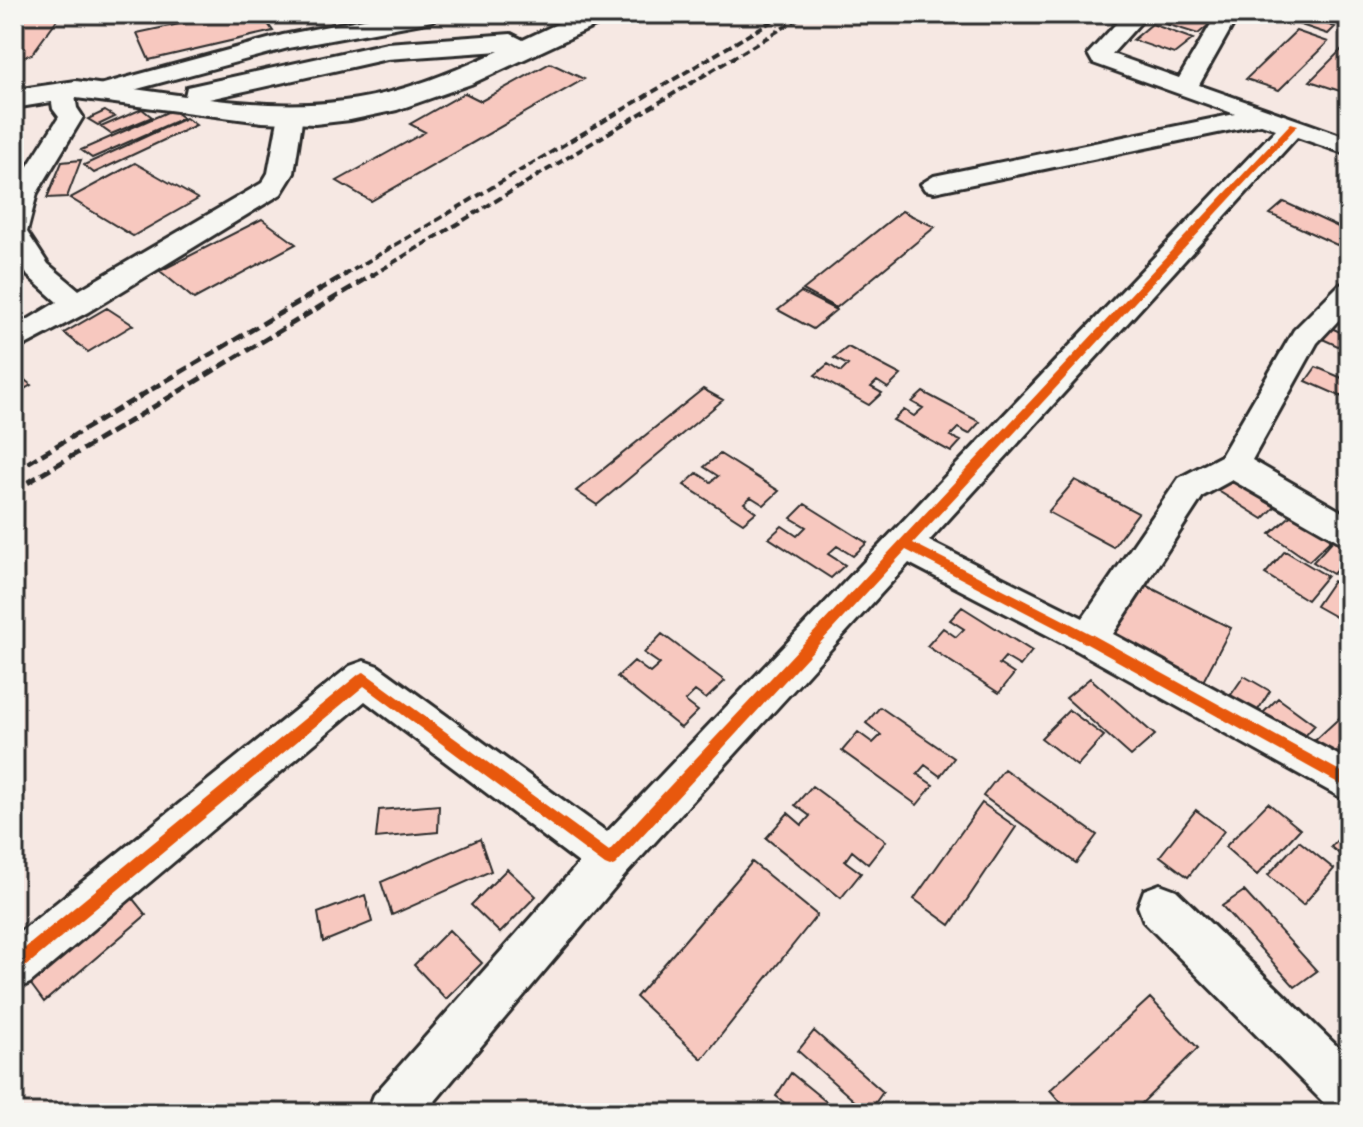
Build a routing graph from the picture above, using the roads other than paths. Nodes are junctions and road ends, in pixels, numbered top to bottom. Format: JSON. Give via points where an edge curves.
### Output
{"nodes":[{"id":1,"x":432,"y":14,"type":"edge"},
{"id":2,"x":573,"y":14,"type":"edge"},
{"id":3,"x":599,"y":14,"type":"edge"},
{"id":4,"x":1137,"y":14,"type":"edge"},
{"id":5,"x":1228,"y":14,"type":"edge"},
{"id":6,"x":347,"y":18,"type":"edge"},
{"id":7,"x":376,"y":53,"type":"junction"},
{"id":8,"x":1186,"y":87,"type":"junction"},
{"id":9,"x":104,"y":91,"type":"junction"},
{"id":10,"x":14,"y":99,"type":"edge"},
{"id":11,"x":63,"y":99,"type":"junction"},
{"id":12,"x":168,"y":103,"type":"junction"},
{"id":13,"x":14,"y":114,"type":"edge"},
{"id":14,"x":291,"y":115,"type":"junction"},
{"id":15,"x":1280,"y":120,"type":"junction"},
{"id":16,"x":1349,"y":121,"type":"edge"},
{"id":17,"x":1341,"y":144,"type":"edge"},
{"id":18,"x":934,"y":184,"type":"dead end"},
{"id":19,"x":14,"y":233,"type":"edge"},
{"id":20,"x":1349,"y":292,"type":"edge"},
{"id":21,"x":78,"y":305,"type":"junction"},
{"id":22,"x":14,"y":341,"type":"edge"},
{"id":23,"x":1233,"y":465,"type":"junction"},
{"id":24,"x":1349,"y":533,"type":"edge"},
{"id":25,"x":904,"y":544,"type":"junction"},
{"id":26,"x":1089,"y":639,"type":"junction"},
{"id":27,"x":1349,"y":783,"type":"edge"},
{"id":28,"x":610,"y":860,"type":"junction"},
{"id":29,"x":1160,"y":906,"type":"dead end"},
{"id":30,"x":14,"y":967,"type":"edge"},
{"id":31,"x":1349,"y":1092,"type":"edge"},
{"id":32,"x":392,"y":1113,"type":"edge"}],
"edges":[{"from":1,"to":6,"type":"street"},
{"from":2,"to":7,"type":"main road","via":[[509,43]]},
{"from":3,"to":14,"type":"main road","via":[[501,61],[389,102],[352,112]]},
{"from":4,"to":8,"type":"street","via":[[1099,54],[1101,58]]},
{"from":5,"to":8,"type":"street"},
{"from":6,"to":7,"type":"street"},
{"from":6,"to":9,"type":"street"},
{"from":7,"to":12,"type":"main road","via":[[211,88]]},
{"from":8,"to":15,"type":"street"},
{"from":9,"to":11,"type":"main road"},
{"from":9,"to":12,"type":"main road"},
{"from":10,"to":11,"type":"main road"},
{"from":11,"to":13,"type":"main road"},
{"from":11,"to":19,"type":"street","via":[[71,117],[24,193]]},
{"from":12,"to":14,"type":"main road"},
{"from":14,"to":21,"type":"street","via":[[281,173],[272,188]]},
{"from":15,"to":17,"type":"street"},
{"from":15,"to":18,"type":"street"},
{"from":15,"to":25,"type":"street"},
{"from":16,"to":17,"type":"street"},
{"from":19,"to":21,"type":"street","via":[[38,270]]},
{"from":20,"to":23,"type":"street","via":[[1305,337]]},
{"from":21,"to":22,"type":"street"},
{"from":23,"to":24,"type":"street"},
{"from":23,"to":26,"type":"street","via":[[1191,487]]},
{"from":25,"to":26,"type":"street"},
{"from":25,"to":28,"type":"street"},
{"from":26,"to":27,"type":"street"},
{"from":28,"to":30,"type":"street","via":[[364,678]]},
{"from":28,"to":32,"type":"street"},
{"from":29,"to":31,"type":"street"}]}
